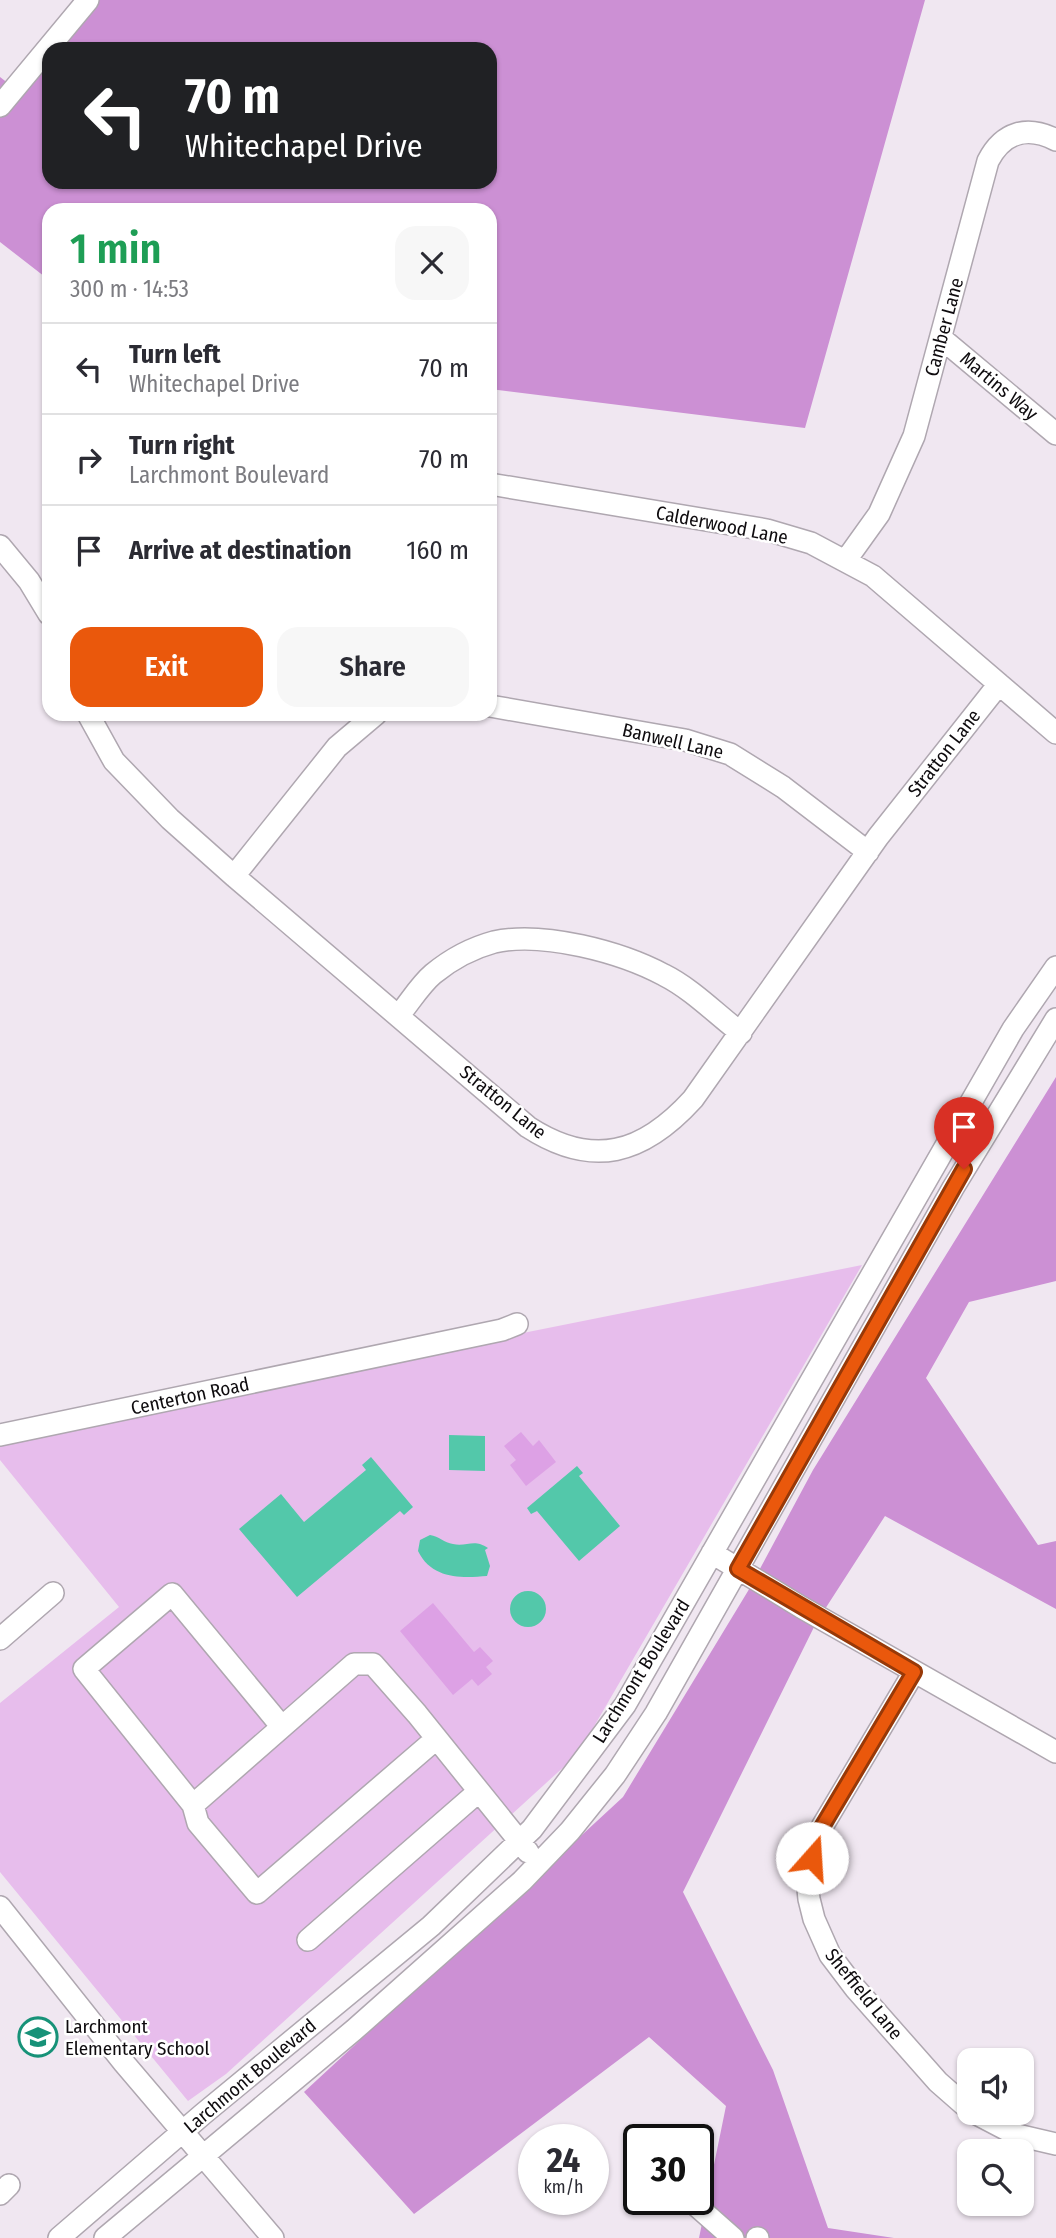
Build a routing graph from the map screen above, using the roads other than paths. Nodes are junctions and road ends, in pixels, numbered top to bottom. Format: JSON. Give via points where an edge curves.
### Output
{"nodes":[{"id":1,"x":88,"y":0,"type":"edge"},
{"id":2,"x":53,"y":42,"type":"edge"},
{"id":3,"x":42,"y":55,"type":"edge"},
{"id":4,"x":0,"y":106,"type":"edge"},
{"id":5,"x":1056,"y":140,"type":"edge"},
{"id":6,"x":941,"y":338,"type":"junction"},
{"id":7,"x":1056,"y":434,"type":"edge"},
{"id":8,"x":497,"y":485,"type":"edge"},
{"id":9,"x":0,"y":546,"type":"edge"},
{"id":10,"x":846,"y":560,"type":"junction"},
{"id":11,"x":42,"y":602,"type":"edge"},
{"id":12,"x":999,"y":684,"type":"junction"},
{"id":13,"x":497,"y":707,"type":"edge"},
{"id":14,"x":92,"y":721,"type":"edge"},
{"id":15,"x":368,"y":721,"type":"edge"},
{"id":16,"x":1056,"y":733,"type":"edge"},
{"id":17,"x":869,"y":852,"type":"junction"},
{"id":18,"x":234,"y":876,"type":"junction"},
{"id":19,"x":1056,"y":967,"type":"edge"},
{"id":20,"x":399,"y":1015,"type":"junction"},
{"id":21,"x":1056,"y":1019,"type":"edge"},
{"id":22,"x":741,"y":1033,"type":"junction"},
{"id":23,"x":517,"y":1324,"type":"dead end"},
{"id":24,"x":0,"y":1434,"type":"edge"},
{"id":25,"x":712,"y":1553,"type":"junction"},
{"id":26,"x":738,"y":1569,"type":"junction"},
{"id":27,"x":53,"y":1593,"type":"dead end"},
{"id":28,"x":0,"y":1639,"type":"edge"},
{"id":29,"x":914,"y":1672,"type":"junction"},
{"id":30,"x":282,"y":1727,"type":"junction"},
{"id":31,"x":436,"y":1739,"type":"junction"},
{"id":32,"x":1056,"y":1752,"type":"edge"},
{"id":33,"x":478,"y":1792,"type":"junction"},
{"id":34,"x":193,"y":1805,"type":"junction"},
{"id":35,"x":519,"y":1841,"type":"junction"},
{"id":36,"x":539,"y":1864,"type":"junction"},
{"id":37,"x":0,"y":1907,"type":"edge"},
{"id":38,"x":309,"y":1940,"type":"dead end"},
{"id":39,"x":957,"y":2099,"type":"edge"},
{"id":40,"x":998,"y":2125,"type":"edge"},
{"id":41,"x":181,"y":2132,"type":"junction"},
{"id":42,"x":1056,"y":2144,"type":"edge"},
{"id":43,"x":202,"y":2157,"type":"junction"},
{"id":44,"x":707,"y":2215,"type":"edge"},
{"id":45,"x":59,"y":2238,"type":"edge"},
{"id":46,"x":105,"y":2238,"type":"edge"},
{"id":47,"x":273,"y":2238,"type":"edge"},
{"id":48,"x":733,"y":2238,"type":"edge"}],
"edges":[{"from":1,"to":2,"type":"street"},
{"from":3,"to":4,"type":"street"},
{"from":5,"to":6,"type":"street","name":"Camber Lane","via":[[1020,132],[995,147]]},
{"from":6,"to":7,"type":"street","name":"Martins Way"},
{"from":6,"to":10,"type":"street","name":"Camber Lane","via":[[900,470],[879,514]]},
{"from":8,"to":10,"type":"street","name":"Calderwood Lane","via":[[767,530]]},
{"from":9,"to":11,"type":"street"},
{"from":10,"to":12,"type":"street","name":"Calderwood Lane","via":[[873,576]]},
{"from":12,"to":16,"type":"street","name":"Calderwood Lane"},
{"from":12,"to":17,"type":"street","name":"Stratton Lane"},
{"from":13,"to":17,"type":"street","name":"Banwell Lane","via":[[685,740],[730,754],[783,787]]},
{"from":14,"to":18,"type":"street","name":"Stratton Lane","via":[[131,782]]},
{"from":15,"to":18,"type":"street","via":[[337,747]]},
{"from":17,"to":22,"type":"street","name":"Stratton Lane"},
{"from":18,"to":20,"type":"street","name":"Stratton Lane"},
{"from":19,"to":25,"type":"street","name":"Larchmont Boulevard","via":[[1013,1029]]},
{"from":20,"to":22,"type":"street","via":[[430,976],[454,959],[496,942],[524,939],[636,962],[666,976]]},
{"from":20,"to":22,"type":"street","name":"Stratton Lane","via":[[528,1127],[570,1149],[593,1153],[640,1142],[669,1123],[693,1099]]},
{"from":21,"to":26,"type":"street","name":"Larchmont Boulevard","via":[[953,1188]]},
{"from":23,"to":24,"type":"street","name":"Centerton Road"},
{"from":25,"to":26,"type":"street"},
{"from":25,"to":35,"type":"street","name":"Larchmont Boulevard","via":[[625,1705]]},
{"from":26,"to":29,"type":"street"},
{"from":26,"to":36,"type":"street","name":"Larchmont Boulevard","via":[[635,1744]]},
{"from":27,"to":28,"type":"street"},
{"from":29,"to":32,"type":"street"},
{"from":29,"to":39,"type":"street","name":"Sheffield Lane","via":[[816,1837],[807,1878],[809,1899],[821,1937],[847,1977]]},
{"from":30,"to":31,"type":"street","via":[[355,1664],[373,1664]]},
{"from":30,"to":34,"type":"street"},
{"from":30,"to":34,"type":"street","via":[[173,1594],[84,1669]]},
{"from":31,"to":33,"type":"street"},
{"from":31,"to":34,"type":"street","via":[[257,1893],[198,1823]]},
{"from":33,"to":35,"type":"street"},
{"from":33,"to":38,"type":"street"},
{"from":35,"to":36,"type":"street"},
{"from":35,"to":41,"type":"street","name":"Larchmont Boulevard","via":[[431,1926]]},
{"from":36,"to":43,"type":"street","name":"Larchmont Boulevard","via":[[423,1970]]},
{"from":37,"to":41,"type":"street"},
{"from":40,"to":42,"type":"street","name":"Sheffield Lane","via":[[1017,2135]]},
{"from":41,"to":43,"type":"street"},
{"from":41,"to":45,"type":"street","name":"Larchmont Boulevard"},
{"from":43,"to":46,"type":"street","name":"Larchmont Boulevard"},
{"from":43,"to":47,"type":"street"},
{"from":44,"to":48,"type":"street"}]}
